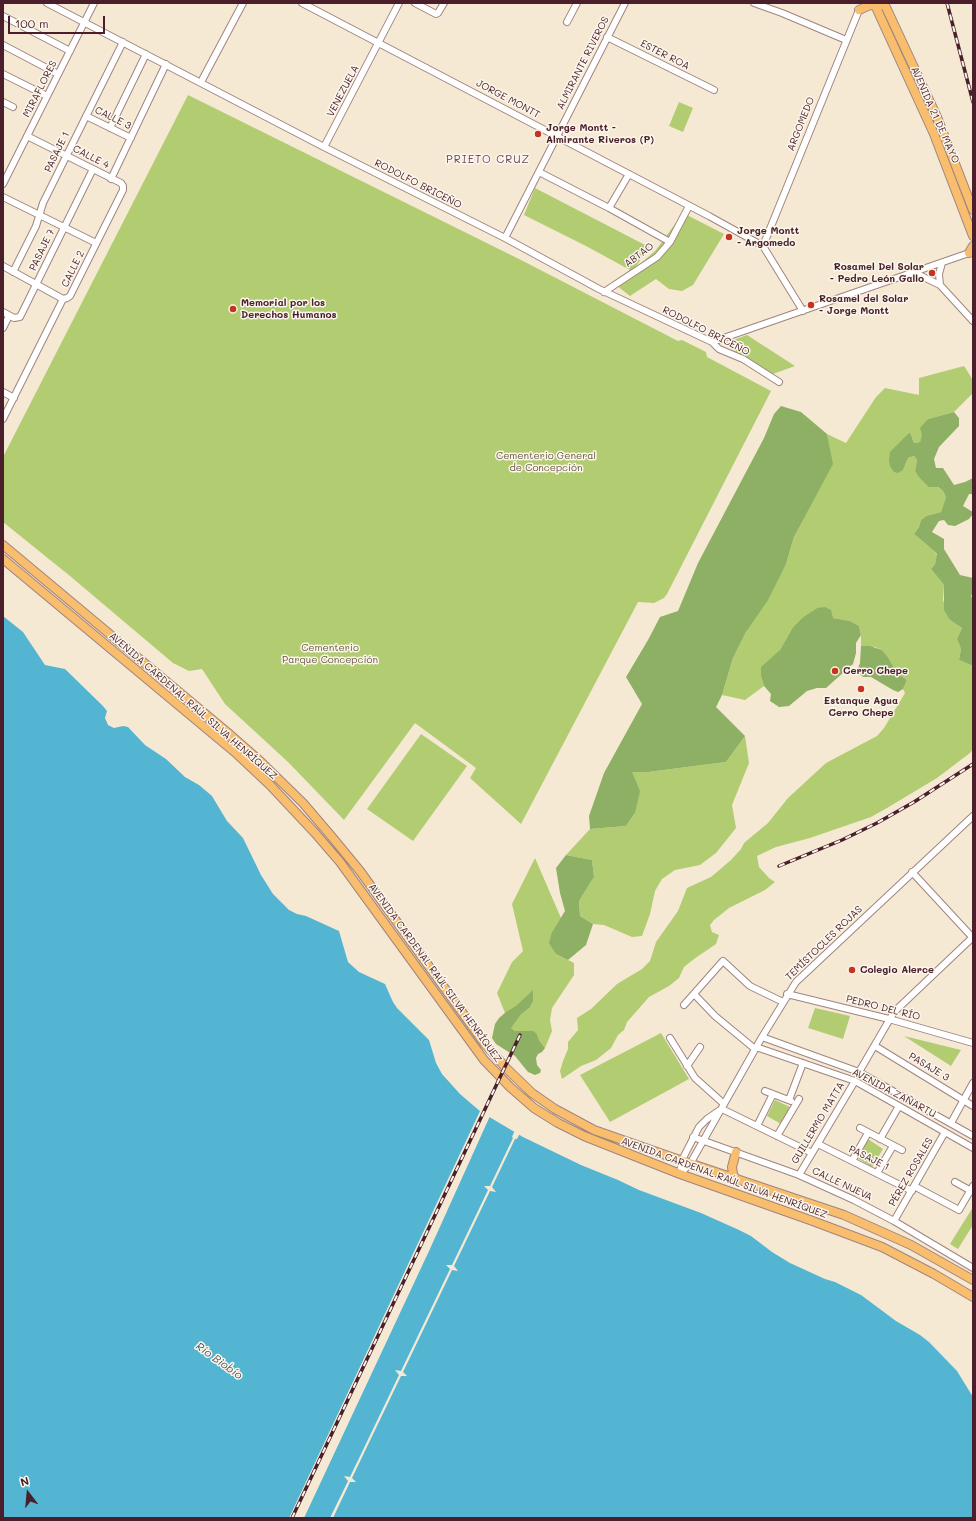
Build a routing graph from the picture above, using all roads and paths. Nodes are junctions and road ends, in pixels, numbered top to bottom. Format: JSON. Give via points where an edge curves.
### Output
{"nodes":[{"id":1,"x":47,"y":3,"type":"edge"},
{"id":2,"x":94,"y":3,"type":"edge"},
{"id":3,"x":243,"y":3,"type":"edge"},
{"id":4,"x":302,"y":3,"type":"edge"},
{"id":5,"x":399,"y":3,"type":"edge"},
{"id":6,"x":415,"y":3,"type":"edge"},
{"id":7,"x":444,"y":3,"type":"edge"},
{"id":8,"x":577,"y":3,"type":"edge"},
{"id":9,"x":625,"y":3,"type":"edge"},
{"id":10,"x":754,"y":3,"type":"edge"},
{"id":11,"x":874,"y":4,"type":"edge"},
{"id":12,"x":860,"y":6,"type":"edge"},
{"id":13,"x":886,"y":7,"type":"edge"},
{"id":14,"x":3,"y":16,"type":"edge"},
{"id":15,"x":84,"y":22,"type":"junction"},
{"id":16,"x":567,"y":22,"type":"dead end"},
{"id":17,"x":607,"y":37,"type":"junction"},
{"id":18,"x":846,"y":40,"type":"junction"},
{"id":19,"x":123,"y":42,"type":"junction"},
{"id":20,"x":379,"y":43,"type":"junction"},
{"id":21,"x":3,"y":45,"type":"edge"},
{"id":22,"x":70,"y":51,"type":"junction"},
{"id":23,"x":146,"y":54,"type":"junction"},
{"id":24,"x":166,"y":64,"type":"junction"},
{"id":25,"x":3,"y":74,"type":"edge"},
{"id":26,"x":58,"y":74,"type":"junction"},
{"id":27,"x":201,"y":82,"type":"junction"},
{"id":28,"x":714,"y":90,"type":"dead end"},
{"id":29,"x":47,"y":96,"type":"junction"},
{"id":30,"x":3,"y":102,"type":"edge"},
{"id":31,"x":13,"y":107,"type":"dead end"},
{"id":32,"x":86,"y":116,"type":"junction"},
{"id":33,"x":110,"y":128,"type":"junction"},
{"id":34,"x":27,"y":136,"type":"junction"},
{"id":35,"x":557,"y":137,"type":"junction"},
{"id":36,"x":131,"y":138,"type":"junction"},
{"id":37,"x":324,"y":147,"type":"junction"},
{"id":38,"x":66,"y":156,"type":"junction"},
{"id":39,"x":93,"y":169,"type":"junction"},
{"id":40,"x":539,"y":172,"type":"junction"},
{"id":41,"x":629,"y":174,"type":"junction"},
{"id":42,"x":111,"y":179,"type":"junction"},
{"id":43,"x":3,"y":184,"type":"edge"},
{"id":44,"x":123,"y":186,"type":"joint"},
{"id":45,"x":3,"y":197,"type":"edge"},
{"id":46,"x":689,"y":206,"type":"junction"},
{"id":47,"x":609,"y":208,"type":"junction"},
{"id":48,"x":973,"y":210,"type":"edge"},
{"id":49,"x":39,"y":215,"type":"junction"},
{"id":50,"x":64,"y":228,"type":"junction"},
{"id":51,"x":973,"y":236,"type":"edge"},
{"id":52,"x":505,"y":238,"type":"junction"},
{"id":53,"x":670,"y":242,"type":"junction"},
{"id":54,"x":96,"y":243,"type":"junction"},
{"id":55,"x":763,"y":246,"type":"junction"},
{"id":56,"x":972,"y":251,"type":"edge"},
{"id":57,"x":942,"y":263,"type":"junction"},
{"id":58,"x":3,"y":266,"type":"edge"},
{"id":59,"x":13,"y":272,"type":"junction"},
{"id":60,"x":915,"y":273,"type":"junction"},
{"id":61,"x":36,"y":284,"type":"junction"},
{"id":62,"x":940,"y":284,"type":"junction"},
{"id":63,"x":604,"y":292,"type":"junction"},
{"id":64,"x":63,"y":298,"type":"junction"},
{"id":65,"x":803,"y":311,"type":"junction"},
{"id":66,"x":3,"y":312,"type":"edge"},
{"id":67,"x":9,"y":316,"type":"junction"},
{"id":68,"x":973,"y":321,"type":"edge"},
{"id":69,"x":3,"y":328,"type":"edge"},
{"id":70,"x":712,"y":342,"type":"junction"},
{"id":71,"x":779,"y":382,"type":"dead end"},
{"id":72,"x":3,"y":392,"type":"edge"},
{"id":73,"x":14,"y":398,"type":"junction"},
{"id":74,"x":3,"y":419,"type":"edge"},
{"id":75,"x":3,"y":545,"type":"edge"},
{"id":76,"x":3,"y":559,"type":"edge"},
{"id":77,"x":973,"y":816,"type":"edge"},
{"id":78,"x":912,"y":872,"type":"junction"},
{"id":79,"x":973,"y":938,"type":"edge"},
{"id":80,"x":694,"y":994,"type":"junction"},
{"id":81,"x":788,"y":994,"type":"junction"},
{"id":82,"x":783,"y":1002,"type":"junction"},
{"id":83,"x":684,"y":1005,"type":"dead end"},
{"id":84,"x":889,"y":1019,"type":"junction"},
{"id":85,"x":762,"y":1037,"type":"junction"},
{"id":86,"x":670,"y":1038,"type":"dead end"},
{"id":87,"x":973,"y":1044,"type":"edge"},
{"id":88,"x":875,"y":1046,"type":"junction"},
{"id":89,"x":700,"y":1047,"type":"dead end"},
{"id":90,"x":755,"y":1048,"type":"junction"},
{"id":91,"x":803,"y":1063,"type":"junction"},
{"id":92,"x":687,"y":1066,"type":"junction"},
{"id":93,"x":859,"y":1072,"type":"junction"},
{"id":94,"x":855,"y":1081,"type":"junction"},
{"id":95,"x":973,"y":1083,"type":"edge"},
{"id":96,"x":765,"y":1091,"type":"dead end"},
{"id":97,"x":772,"y":1094,"type":"junction"},
{"id":98,"x":789,"y":1100,"type":"junction"},
{"id":99,"x":963,"y":1100,"type":"junction"},
{"id":100,"x":899,"y":1106,"type":"junction"},
{"id":101,"x":973,"y":1106,"type":"edge"},
{"id":102,"x":723,"y":1107,"type":"junction"},
{"id":103,"x":951,"y":1123,"type":"junction"},
{"id":104,"x":757,"y":1126,"type":"junction"},
{"id":105,"x":860,"y":1128,"type":"dead end"},
{"id":106,"x":946,"y":1132,"type":"junction"},
{"id":107,"x":868,"y":1133,"type":"junction"},
{"id":108,"x":777,"y":1136,"type":"junction"},
{"id":109,"x":973,"y":1136,"type":"edge"},
{"id":110,"x":693,"y":1137,"type":"junction"},
{"id":111,"x":880,"y":1139,"type":"junction"},
{"id":112,"x":704,"y":1140,"type":"junction"},
{"id":113,"x":818,"y":1144,"type":"junction"},
{"id":114,"x":893,"y":1146,"type":"junction"},
{"id":115,"x":973,"y":1148,"type":"edge"},
{"id":116,"x":902,"y":1150,"type":"dead end"},
{"id":117,"x":736,"y":1152,"type":"junction"},
{"id":118,"x":812,"y":1153,"type":"junction"},
{"id":119,"x":682,"y":1160,"type":"junction"},
{"id":120,"x":852,"y":1161,"type":"junction"},
{"id":121,"x":690,"y":1164,"type":"junction"},
{"id":122,"x":877,"y":1173,"type":"junction"},
{"id":123,"x":680,"y":1174,"type":"junction"},
{"id":124,"x":799,"y":1175,"type":"junction"},
{"id":125,"x":736,"y":1180,"type":"junction"},
{"id":126,"x":955,"y":1182,"type":"dead end"},
{"id":127,"x":913,"y":1188,"type":"junction"},
{"id":128,"x":972,"y":1190,"type":"edge"},
{"id":129,"x":894,"y":1221,"type":"junction"},
{"id":130,"x":973,"y":1268,"type":"edge"},
{"id":131,"x":973,"y":1280,"type":"edge"},
{"id":132,"x":973,"y":1297,"type":"edge"}],
"edges":[{"from":1,"to":15,"type":"street","name":"RODOLFO BRICEÑO"},
{"from":2,"to":15,"type":"street","name":"MIRAFLORES"},
{"from":3,"to":27,"type":"street"},
{"from":4,"to":20,"type":"street","name":"JORGE MONTT"},
{"from":5,"to":20,"type":"street","name":"VENEZUELA"},
{"from":6,"to":7,"type":"street","via":[[436,14]]},
{"from":8,"to":16,"type":"street"},
{"from":9,"to":17,"type":"street","name":"ALMIRANTE RIVEROS"},
{"from":10,"to":18,"type":"street"},
{"from":11,"to":12,"type":"main road"},
{"from":11,"to":13,"type":"main road"},
{"from":11,"to":51,"type":"main road","name":"AVENIDA 21 DE MAYO","via":[[937,140]]},
{"from":12,"to":18,"type":"street","name":"ARGOMEDO"},
{"from":13,"to":48,"type":"main road","name":"AVENIDA 21 DE MAYO","via":[[937,118]]},
{"from":14,"to":22,"type":"street"},
{"from":15,"to":19,"type":"street","name":"RODOLFO BRICEÑO"},
{"from":15,"to":22,"type":"street","name":"MIRAFLORES"},
{"from":17,"to":28,"type":"street","name":"ESTER ROA"},
{"from":17,"to":35,"type":"street","name":"ALMIRANTE RIVEROS"},
{"from":18,"to":55,"type":"street","name":"ARGOMEDO"},
{"from":19,"to":23,"type":"street","name":"RODOLFO BRICEÑO"},
{"from":19,"to":32,"type":"street","name":"PASAJE 1"},
{"from":20,"to":35,"type":"street","name":"JORGE MONTT"},
{"from":20,"to":37,"type":"street","name":"VENEZUELA"},
{"from":21,"to":26,"type":"street"},
{"from":22,"to":26,"type":"street","name":"MIRAFLORES"},
{"from":23,"to":24,"type":"street","name":"RODOLFO BRICEÑO"},
{"from":23,"to":33,"type":"street"},
{"from":24,"to":27,"type":"street","name":"RODOLFO BRICEÑO"},
{"from":24,"to":36,"type":"street"},
{"from":25,"to":29,"type":"street"},
{"from":26,"to":29,"type":"street","name":"MIRAFLORES"},
{"from":27,"to":37,"type":"street","name":"RODOLFO BRICEÑO"},
{"from":29,"to":34,"type":"street","name":"MIRAFLORES"},
{"from":30,"to":31,"type":"street"},
{"from":32,"to":33,"type":"street","name":"CALLE 3"},
{"from":32,"to":38,"type":"street","name":"PASAJE 1"},
{"from":33,"to":36,"type":"street","name":"CALLE 3"},
{"from":34,"to":38,"type":"street","name":"CALLE 4"},
{"from":34,"to":43,"type":"street","name":"MIRAFLORES"},
{"from":35,"to":40,"type":"street","name":"ALMIRANTE RIVEROS"},
{"from":35,"to":41,"type":"street","name":"JORGE MONTT"},
{"from":36,"to":42,"type":"street"},
{"from":37,"to":52,"type":"street","name":"RODOLFO BRICEÑO"},
{"from":38,"to":39,"type":"street","name":"CALLE 4"},
{"from":38,"to":49,"type":"street","name":"PASAJE 1"},
{"from":39,"to":42,"type":"street","name":"CALLE 4"},
{"from":39,"to":50,"type":"street","name":"PASAJE 7"},
{"from":40,"to":47,"type":"street"},
{"from":40,"to":52,"type":"street","name":"ALMIRANTE RIVEROS"},
{"from":41,"to":46,"type":"street","name":"JORGE MONTT"},
{"from":41,"to":47,"type":"street"},
{"from":42,"to":44,"type":"street","name":"CALLE 4"},
{"from":44,"to":54,"type":"street","name":"CALLE 2"},
{"from":45,"to":49,"type":"street"},
{"from":46,"to":53,"type":"street","name":"ABTAO"},
{"from":46,"to":55,"type":"street","name":"JORGE MONTT"},
{"from":47,"to":53,"type":"street"},
{"from":49,"to":50,"type":"street"},
{"from":49,"to":59,"type":"street","name":"PASAJE 1"},
{"from":50,"to":54,"type":"street"},
{"from":50,"to":61,"type":"street","name":"PASAJE 7"},
{"from":52,"to":63,"type":"street","name":"RODOLFO BRICEÑO"},
{"from":53,"to":63,"type":"street","name":"ABTAO","via":[[657,257]]},
{"from":54,"to":64,"type":"street","name":"CALLE 2","via":[[70,296]]},
{"from":55,"to":65,"type":"street","name":"JORGE MONTT"},
{"from":56,"to":57,"type":"street"},
{"from":57,"to":60,"type":"street"},
{"from":57,"to":62,"type":"street"},
{"from":58,"to":59,"type":"street"},
{"from":59,"to":61,"type":"street"},
{"from":60,"to":62,"type":"street"},
{"from":60,"to":65,"type":"street"},
{"from":61,"to":64,"type":"street"},
{"from":61,"to":67,"type":"street","name":"PASAJE 7","via":[[20,317],[16,319]]},
{"from":62,"to":68,"type":"street"},
{"from":63,"to":70,"type":"street","name":"RODOLFO BRICEÑO"},
{"from":64,"to":73,"type":"street","name":"CALLE 2"},
{"from":65,"to":70,"type":"street"},
{"from":66,"to":67,"type":"street"},
{"from":67,"to":69,"type":"street"},
{"from":70,"to":71,"type":"street","name":"RODOLFO BRICEÑO","via":[[719,349]]},
{"from":72,"to":73,"type":"street"},
{"from":73,"to":74,"type":"street","name":"CALLE 2"},
{"from":75,"to":119,"type":"main road","name":"AVENIDA CARDENAL RAÚL SILVA HENRÍQUEZ","via":[[227,732],[302,803],[363,876],[485,1044],[524,1086],[555,1109],[594,1130]]},
{"from":76,"to":123,"type":"main road","name":"AVENIDA CARDENAL RAÚL SILVA HENRÍQUEZ","via":[[237,754],[299,815],[365,895],[473,1046],[510,1087],[544,1114],[571,1130]]},
{"from":77,"to":78,"type":"street","name":"TEMÍSTOCLES ROJAS"},
{"from":78,"to":79,"type":"street"},
{"from":78,"to":81,"type":"street","name":"TEMÍSTOCLES ROJAS","via":[[800,978]]},
{"from":79,"to":84,"type":"street","via":[[898,1007]]},
{"from":80,"to":82,"type":"street","via":[[723,961],[750,986]]},
{"from":80,"to":83,"type":"street"},
{"from":80,"to":90,"type":"street","via":[[715,1016]]},
{"from":81,"to":82,"type":"street","name":"TEMÍSTOCLES ROJAS"},
{"from":81,"to":84,"type":"street","name":"PEDRO DEL RÍO"},
{"from":82,"to":85,"type":"street","name":"TEMÍSTOCLES ROJAS"},
{"from":84,"to":87,"type":"street","name":"PEDRO DEL RÍO"},
{"from":84,"to":88,"type":"street"},
{"from":85,"to":90,"type":"street","name":"TEMÍSTOCLES ROJAS"},
{"from":85,"to":93,"type":"street","name":"AVENIDA ZAÑARTU"},
{"from":86,"to":92,"type":"street"},
{"from":88,"to":93,"type":"street"},
{"from":88,"to":99,"type":"street","name":"PASAJE 3"},
{"from":89,"to":92,"type":"street"},
{"from":90,"to":91,"type":"street","name":"AVENIDA ZAÑARTU"},
{"from":90,"to":102,"type":"street","name":"TEMÍSTOCLES ROJAS"},
{"from":91,"to":94,"type":"street","name":"AVENIDA ZAÑARTU"},
{"from":91,"to":98,"type":"street"},
{"from":92,"to":102,"type":"street"},
{"from":93,"to":103,"type":"street","name":"AVENIDA ZAÑARTU"},
{"from":94,"to":100,"type":"street","name":"AVENIDA ZAÑARTU"},
{"from":94,"to":113,"type":"street","name":"GUILLERMO MATTA"},
{"from":95,"to":99,"type":"street"},
{"from":96,"to":97,"type":"street"},
{"from":97,"to":98,"type":"street"},
{"from":97,"to":104,"type":"street"},
{"from":98,"to":108,"type":"street","via":[[798,1101]]},
{"from":99,"to":101,"type":"street","name":"PASAJE 3"},
{"from":99,"to":103,"type":"street"},
{"from":100,"to":106,"type":"street","name":"AVENIDA ZAÑARTU"},
{"from":100,"to":111,"type":"street"},
{"from":102,"to":104,"type":"street"},
{"from":102,"to":110,"type":"street","name":"TEMÍSTOCLES ROJAS","via":[[703,1122]]},
{"from":102,"to":112,"type":"street","name":"TEMÍSTOCLES ROJAS"},
{"from":103,"to":109,"type":"street","name":"AVENIDA ZAÑARTU"},
{"from":104,"to":108,"type":"street"},
{"from":105,"to":107,"type":"street"},
{"from":106,"to":115,"type":"street","name":"AVENIDA ZAÑARTU"},
{"from":106,"to":127,"type":"street","name":"PÉREZ ROSALES"},
{"from":107,"to":111,"type":"street"},
{"from":107,"to":120,"type":"street"},
{"from":108,"to":118,"type":"street"},
{"from":110,"to":112,"type":"street","name":"CALLE NUEVA"},
{"from":110,"to":119,"type":"street","name":"TEMÍSTOCLES ROJAS"},
{"from":111,"to":114,"type":"street"},
{"from":112,"to":117,"type":"street","name":"CALLE NUEVA"},
{"from":112,"to":121,"type":"street","name":"TEMÍSTOCLES ROJAS"},
{"from":113,"to":118,"type":"street","name":"GUILLERMO MATTA"},
{"from":113,"to":120,"type":"street","name":"PASAJE 1"},
{"from":114,"to":116,"type":"street"},
{"from":114,"to":122,"type":"street"},
{"from":117,"to":124,"type":"street","name":"CALLE NUEVA"},
{"from":117,"to":125,"type":"main road","via":[[732,1167]]},
{"from":118,"to":124,"type":"street","name":"GUILLERMO MATTA"},
{"from":119,"to":121,"type":"main road","name":"AVENIDA CARDENAL RAÚL SILVA HENRÍQUEZ"},
{"from":119,"to":123,"type":"street","name":"TEMÍSTOCLES ROJAS"},
{"from":120,"to":122,"type":"street","name":"PASAJE 1"},
{"from":121,"to":123,"type":"street","name":"TEMÍSTOCLES ROJAS"},
{"from":121,"to":125,"type":"main road","name":"AVENIDA CARDENAL RAÚL SILVA HENRÍQUEZ"},
{"from":122,"to":127,"type":"street","name":"PASAJE 1"},
{"from":123,"to":132,"type":"main road","name":"AVENIDA CARDENAL RAÚL SILVA HENRÍQUEZ","via":[[882,1247]]},
{"from":124,"to":129,"type":"street","name":"CALLE NUEVA"},
{"from":125,"to":131,"type":"main road","name":"AVENIDA CARDENAL RAÚL SILVA HENRÍQUEZ","via":[[817,1205],[868,1225],[930,1255]]},
{"from":126,"to":128,"type":"street"},
{"from":127,"to":128,"type":"street","name":"PASAJE 1","via":[[959,1210]]},
{"from":127,"to":129,"type":"street","name":"PÉREZ ROSALES"},
{"from":129,"to":130,"type":"street","name":"CALLE NUEVA"}]}
